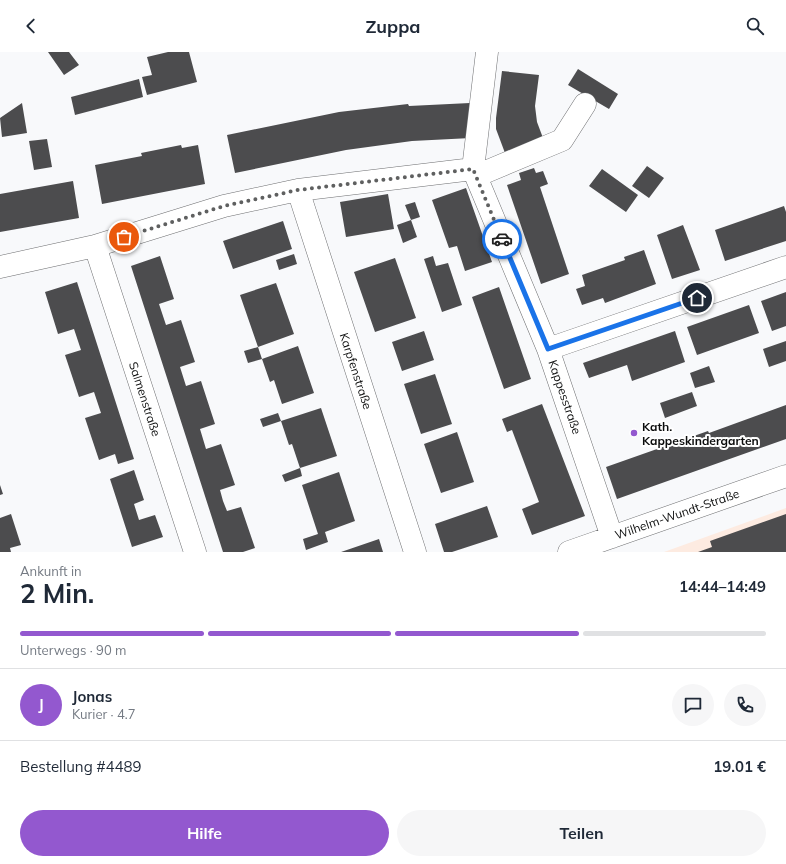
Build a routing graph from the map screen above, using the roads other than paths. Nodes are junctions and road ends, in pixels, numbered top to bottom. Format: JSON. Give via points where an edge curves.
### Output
{"nodes":[{"id":1,"x":487,"y":52,"type":"edge"},
{"id":2,"x":585,"y":104,"type":"dead end"},
{"id":3,"x":475,"y":173,"type":"junction"},
{"id":4,"x":298,"y":190,"type":"junction"},
{"id":5,"x":96,"y":246,"type":"junction"},
{"id":6,"x":0,"y":267,"type":"edge"},
{"id":7,"x":786,"y":267,"type":"edge"},
{"id":8,"x":548,"y":349,"type":"junction"},
{"id":9,"x":786,"y":476,"type":"edge"},
{"id":10,"x":612,"y":537,"type":"junction"},
{"id":11,"x":195,"y":552,"type":"edge"},
{"id":12,"x":415,"y":552,"type":"edge"},
{"id":13,"x":569,"y":552,"type":"edge"}],
"edges":[{"from":1,"to":3,"type":"street","name":"Kappesstraße"},
{"from":2,"to":3,"type":"street","via":[[562,140]]},
{"from":3,"to":4,"type":"street"},
{"from":3,"to":8,"type":"street","name":"Kappesstraße"},
{"from":4,"to":5,"type":"street","via":[[224,206]]},
{"from":4,"to":12,"type":"street","name":"Karpfenstraße"},
{"from":5,"to":6,"type":"street"},
{"from":5,"to":11,"type":"street","name":"Salmenstraße"},
{"from":7,"to":8,"type":"street"},
{"from":8,"to":10,"type":"street","name":"Kappesstraße"},
{"from":9,"to":10,"type":"street","name":"Wilhelm-Wundt-Straße"},
{"from":10,"to":13,"type":"street","name":"Wilhelm-Wundt-Straße"}]}
